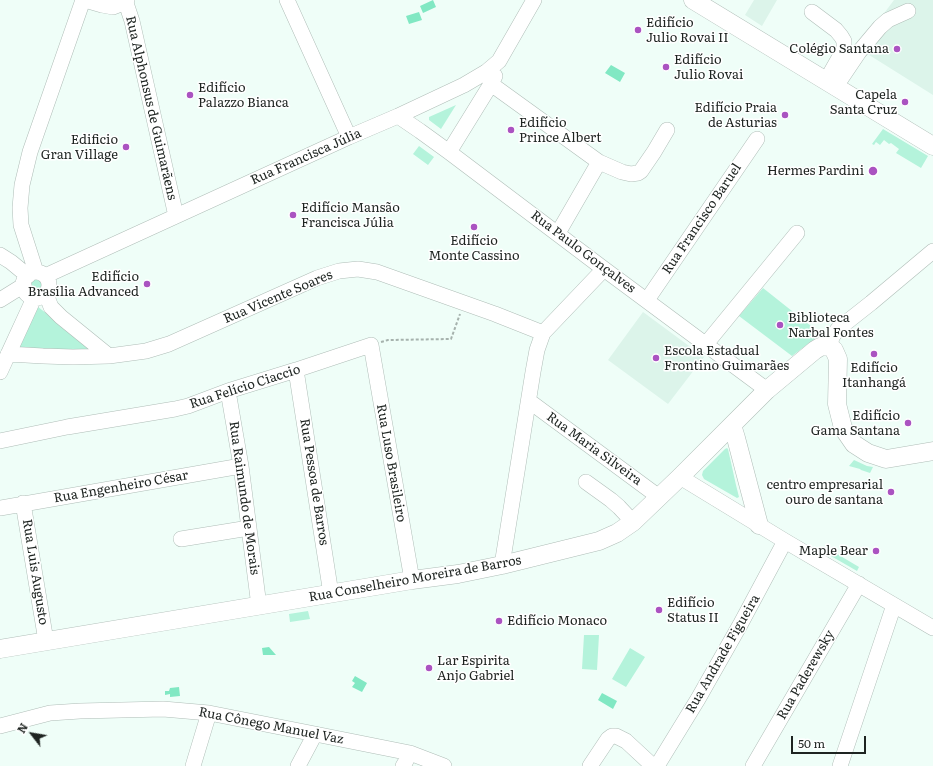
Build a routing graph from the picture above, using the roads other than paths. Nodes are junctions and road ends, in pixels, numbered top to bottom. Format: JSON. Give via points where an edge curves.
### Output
{"nodes":[{"id":1,"x":84,"y":0,"type":"edge"},
{"id":2,"x":287,"y":0,"type":"edge"},
{"id":3,"x":534,"y":0,"type":"edge"},
{"id":4,"x":693,"y":0,"type":"edge"},
{"id":5,"x":126,"y":1,"type":"edge"},
{"id":6,"x":908,"y":11,"type":"dead end"},
{"id":7,"x":812,"y":12,"type":"dead end"},
{"id":8,"x":499,"y":61,"type":"junction"},
{"id":9,"x":491,"y":84,"type":"junction"},
{"id":10,"x":831,"y":84,"type":"junction"},
{"id":11,"x":464,"y":85,"type":"junction"},
{"id":12,"x":480,"y":101,"type":"junction"},
{"id":13,"x":398,"y":116,"type":"junction"},
{"id":14,"x":667,"y":130,"type":"dead end"},
{"id":15,"x":349,"y":137,"type":"junction"},
{"id":16,"x":757,"y":139,"type":"dead end"},
{"id":17,"x":933,"y":146,"type":"edge"},
{"id":18,"x":449,"y":152,"type":"junction"},
{"id":19,"x":599,"y":162,"type":"junction"},
{"id":20,"x":176,"y":216,"type":"junction"},
{"id":21,"x":558,"y":233,"type":"junction"},
{"id":22,"x":797,"y":233,"type":"dead end"},
{"id":23,"x":933,"y":251,"type":"edge"},
{"id":24,"x":0,"y":255,"type":"edge"},
{"id":25,"x":604,"y":269,"type":"junction"},
{"id":26,"x":33,"y":277,"type":"junction"},
{"id":27,"x":40,"y":296,"type":"junction"},
{"id":28,"x":0,"y":300,"type":"edge"},
{"id":29,"x":647,"y":300,"type":"junction"},
{"id":30,"x":543,"y":333,"type":"junction"},
{"id":31,"x":706,"y":344,"type":"junction"},
{"id":32,"x":371,"y":345,"type":"joint"},
{"id":33,"x":830,"y":347,"type":"junction"},
{"id":34,"x":8,"y":354,"type":"junction"},
{"id":35,"x":109,"y":356,"type":"junction"},
{"id":36,"x":296,"y":370,"type":"junction"},
{"id":37,"x":0,"y":372,"type":"edge"},
{"id":38,"x":767,"y":390,"type":"junction"},
{"id":39,"x":228,"y":391,"type":"junction"},
{"id":40,"x":528,"y":401,"type":"junction"},
{"id":41,"x":732,"y":425,"type":"junction"},
{"id":42,"x":0,"y":441,"type":"edge"},
{"id":43,"x":933,"y":451,"type":"edge"},
{"id":44,"x":241,"y":466,"type":"junction"},
{"id":45,"x":680,"y":477,"type":"junction"},
{"id":46,"x":586,"y":482,"type":"dead end"},
{"id":47,"x":658,"y":497,"type":"junction"},
{"id":48,"x":23,"y":503,"type":"junction"},
{"id":49,"x":0,"y":508,"type":"edge"},
{"id":50,"x":633,"y":522,"type":"junction"},
{"id":51,"x":759,"y":525,"type":"junction"},
{"id":52,"x":249,"y":528,"type":"junction"},
{"id":53,"x":181,"y":539,"type":"dead end"},
{"id":54,"x":785,"y":541,"type":"junction"},
{"id":55,"x":502,"y":566,"type":"junction"},
{"id":56,"x":412,"y":580,"type":"junction"},
{"id":57,"x":859,"y":584,"type":"junction"},
{"id":58,"x":331,"y":594,"type":"junction"},
{"id":59,"x":894,"y":605,"type":"junction"},
{"id":60,"x":259,"y":606,"type":"junction"},
{"id":61,"x":932,"y":624,"type":"edge"},
{"id":62,"x":46,"y":641,"type":"junction"},
{"id":63,"x":0,"y":649,"type":"edge"},
{"id":64,"x":209,"y":712,"type":"junction"},
{"id":65,"x":0,"y":726,"type":"edge"},
{"id":66,"x":315,"y":734,"type":"junction"},
{"id":67,"x":193,"y":766,"type":"edge"},
{"id":68,"x":298,"y":766,"type":"edge"},
{"id":69,"x":444,"y":766,"type":"edge"},
{"id":70,"x":590,"y":766,"type":"edge"},
{"id":71,"x":653,"y":766,"type":"edge"},
{"id":72,"x":657,"y":766,"type":"edge"},
{"id":73,"x":754,"y":766,"type":"edge"},
{"id":74,"x":840,"y":766,"type":"edge"}],
"edges":[{"from":1,"to":5,"type":"street","via":[[110,7]]},
{"from":1,"to":26,"type":"street","via":[[30,152],[22,185],[21,225]]},
{"from":2,"to":15,"type":"street"},
{"from":3,"to":8,"type":"street","name":"Rua Francisca Júlia"},
{"from":4,"to":10,"type":"main road"},
{"from":5,"to":20,"type":"street","name":"Rua Alphonsus de Guimarãens"},
{"from":6,"to":10,"type":"street","via":[[888,20],[880,27]]},
{"from":7,"to":10,"type":"street","via":[[836,30],[844,41]]},
{"from":8,"to":9,"type":"street"},
{"from":8,"to":11,"type":"street","name":"Rua Francisca Júlia"},
{"from":9,"to":12,"type":"street"},
{"from":9,"to":19,"type":"street"},
{"from":10,"to":17,"type":"main road"},
{"from":11,"to":12,"type":"street"},
{"from":11,"to":13,"type":"street","name":"Rua Francisca Júlia"},
{"from":12,"to":18,"type":"street"},
{"from":13,"to":15,"type":"street","name":"Rua Francisca Júlia"},
{"from":13,"to":18,"type":"street","name":"Rua Paulo Gonçalves"},
{"from":14,"to":19,"type":"street","via":[[641,171],[631,174]]},
{"from":15,"to":20,"type":"street","name":"Rua Francisca Júlia"},
{"from":16,"to":29,"type":"street","name":"Rua Francisco Baruel"},
{"from":18,"to":21,"type":"street","name":"Rua Paulo Gonçalves"},
{"from":19,"to":21,"type":"street"},
{"from":20,"to":26,"type":"street","name":"Rua Francisca Júlia"},
{"from":21,"to":25,"type":"street","name":"Rua Paulo Gonçalves"},
{"from":22,"to":31,"type":"street"},
{"from":23,"to":33,"type":"street","via":[[838,329],[832,337]]},
{"from":24,"to":26,"type":"street"},
{"from":25,"to":29,"type":"street","name":"Rua Paulo Gonçalves"},
{"from":25,"to":30,"type":"street"},
{"from":26,"to":27,"type":"street","via":[[26,292],[31,297]]},
{"from":26,"to":27,"type":"street","via":[[49,283],[49,287]]},
{"from":26,"to":28,"type":"street","name":"Rua Francisca Júlia"},
{"from":27,"to":34,"type":"street"},
{"from":27,"to":35,"type":"street","via":[[61,317]]},
{"from":29,"to":31,"type":"street","name":"Rua Paulo Gonçalves"},
{"from":30,"to":35,"type":"street","name":"Rua Vicente Soares","via":[[377,272],[358,269],[339,271],[317,278],[169,344],[146,351]]},
{"from":30,"to":40,"type":"street"},
{"from":31,"to":38,"type":"street","name":"Rua Paulo Gonçalves"},
{"from":32,"to":36,"type":"street","name":"Rua Felício Ciaccio"},
{"from":32,"to":56,"type":"street","name":"Rua Luso Brasileiro"},
{"from":33,"to":38,"type":"main road","name":"Rua Conselheiro Moreira de Barros","via":[[820,347]]},
{"from":33,"to":43,"type":"main road","via":[[838,359],[837,404],[843,428],[854,444],[868,454],[886,459]]},
{"from":34,"to":35,"type":"street","name":"Rua Vicente Soares"},
{"from":34,"to":37,"type":"street"},
{"from":36,"to":39,"type":"street","name":"Rua Felício Ciaccio"},
{"from":36,"to":58,"type":"street","name":"Rua Pessoa de Barros"},
{"from":38,"to":41,"type":"main road","name":"Rua Conselheiro Moreira de Barros"},
{"from":39,"to":42,"type":"street","name":"Rua Felício Ciaccio","via":[[175,410],[66,427]]},
{"from":39,"to":44,"type":"street","name":"Rua Raimundo de Morais"},
{"from":40,"to":47,"type":"street","name":"Rua Maria Silveira"},
{"from":40,"to":55,"type":"street"},
{"from":41,"to":45,"type":"main road","name":"Rua Conselheiro Moreira de Barros"},
{"from":41,"to":51,"type":"main road"},
{"from":44,"to":48,"type":"street","name":"Rua Engenheiro César"},
{"from":44,"to":52,"type":"street","name":"Rua Raimundo de Morais"},
{"from":45,"to":47,"type":"main road","name":"Rua Conselheiro Moreira de Barros"},
{"from":45,"to":51,"type":"street"},
{"from":46,"to":50,"type":"street","via":[[611,500]]},
{"from":47,"to":50,"type":"main road","name":"Rua Conselheiro Moreira de Barros"},
{"from":48,"to":49,"type":"street","name":"Rua Engenheiro César"},
{"from":48,"to":62,"type":"street","name":"Rua Luis Augusto"},
{"from":50,"to":55,"type":"main road","name":"Rua Conselheiro Moreira de Barros","via":[[599,541]]},
{"from":51,"to":54,"type":"street"},
{"from":52,"to":53,"type":"street"},
{"from":52,"to":60,"type":"street","name":"Rua Raimundo de Morais"},
{"from":54,"to":57,"type":"street"},
{"from":54,"to":72,"type":"street","name":"Rua Andrade Figueira","via":[[698,699]]},
{"from":55,"to":56,"type":"main road","name":"Rua Conselheiro Moreira de Barros"},
{"from":56,"to":58,"type":"main road","name":"Rua Conselheiro Moreira de Barros"},
{"from":57,"to":59,"type":"street"},
{"from":57,"to":73,"type":"street","name":"Rua Paderewsky"},
{"from":58,"to":60,"type":"main road","name":"Rua Conselheiro Moreira de Barros"},
{"from":59,"to":61,"type":"street"},
{"from":59,"to":74,"type":"street"},
{"from":60,"to":62,"type":"main road","name":"Rua Conselheiro Moreira de Barros"},
{"from":62,"to":63,"type":"main road","name":"Rua Conselheiro Moreira de Barros"},
{"from":64,"to":65,"type":"street","name":"Rua Cônego Manuel Vaz","via":[[80,711],[50,714]]},
{"from":64,"to":66,"type":"street","name":"Rua Cônego Manuel Vaz"},
{"from":64,"to":67,"type":"street"},
{"from":66,"to":68,"type":"street"},
{"from":66,"to":69,"type":"street","name":"Rua Cônego Manuel Vaz","via":[[410,753]]},
{"from":70,"to":71,"type":"street","via":[[612,736],[626,741]]}]}
